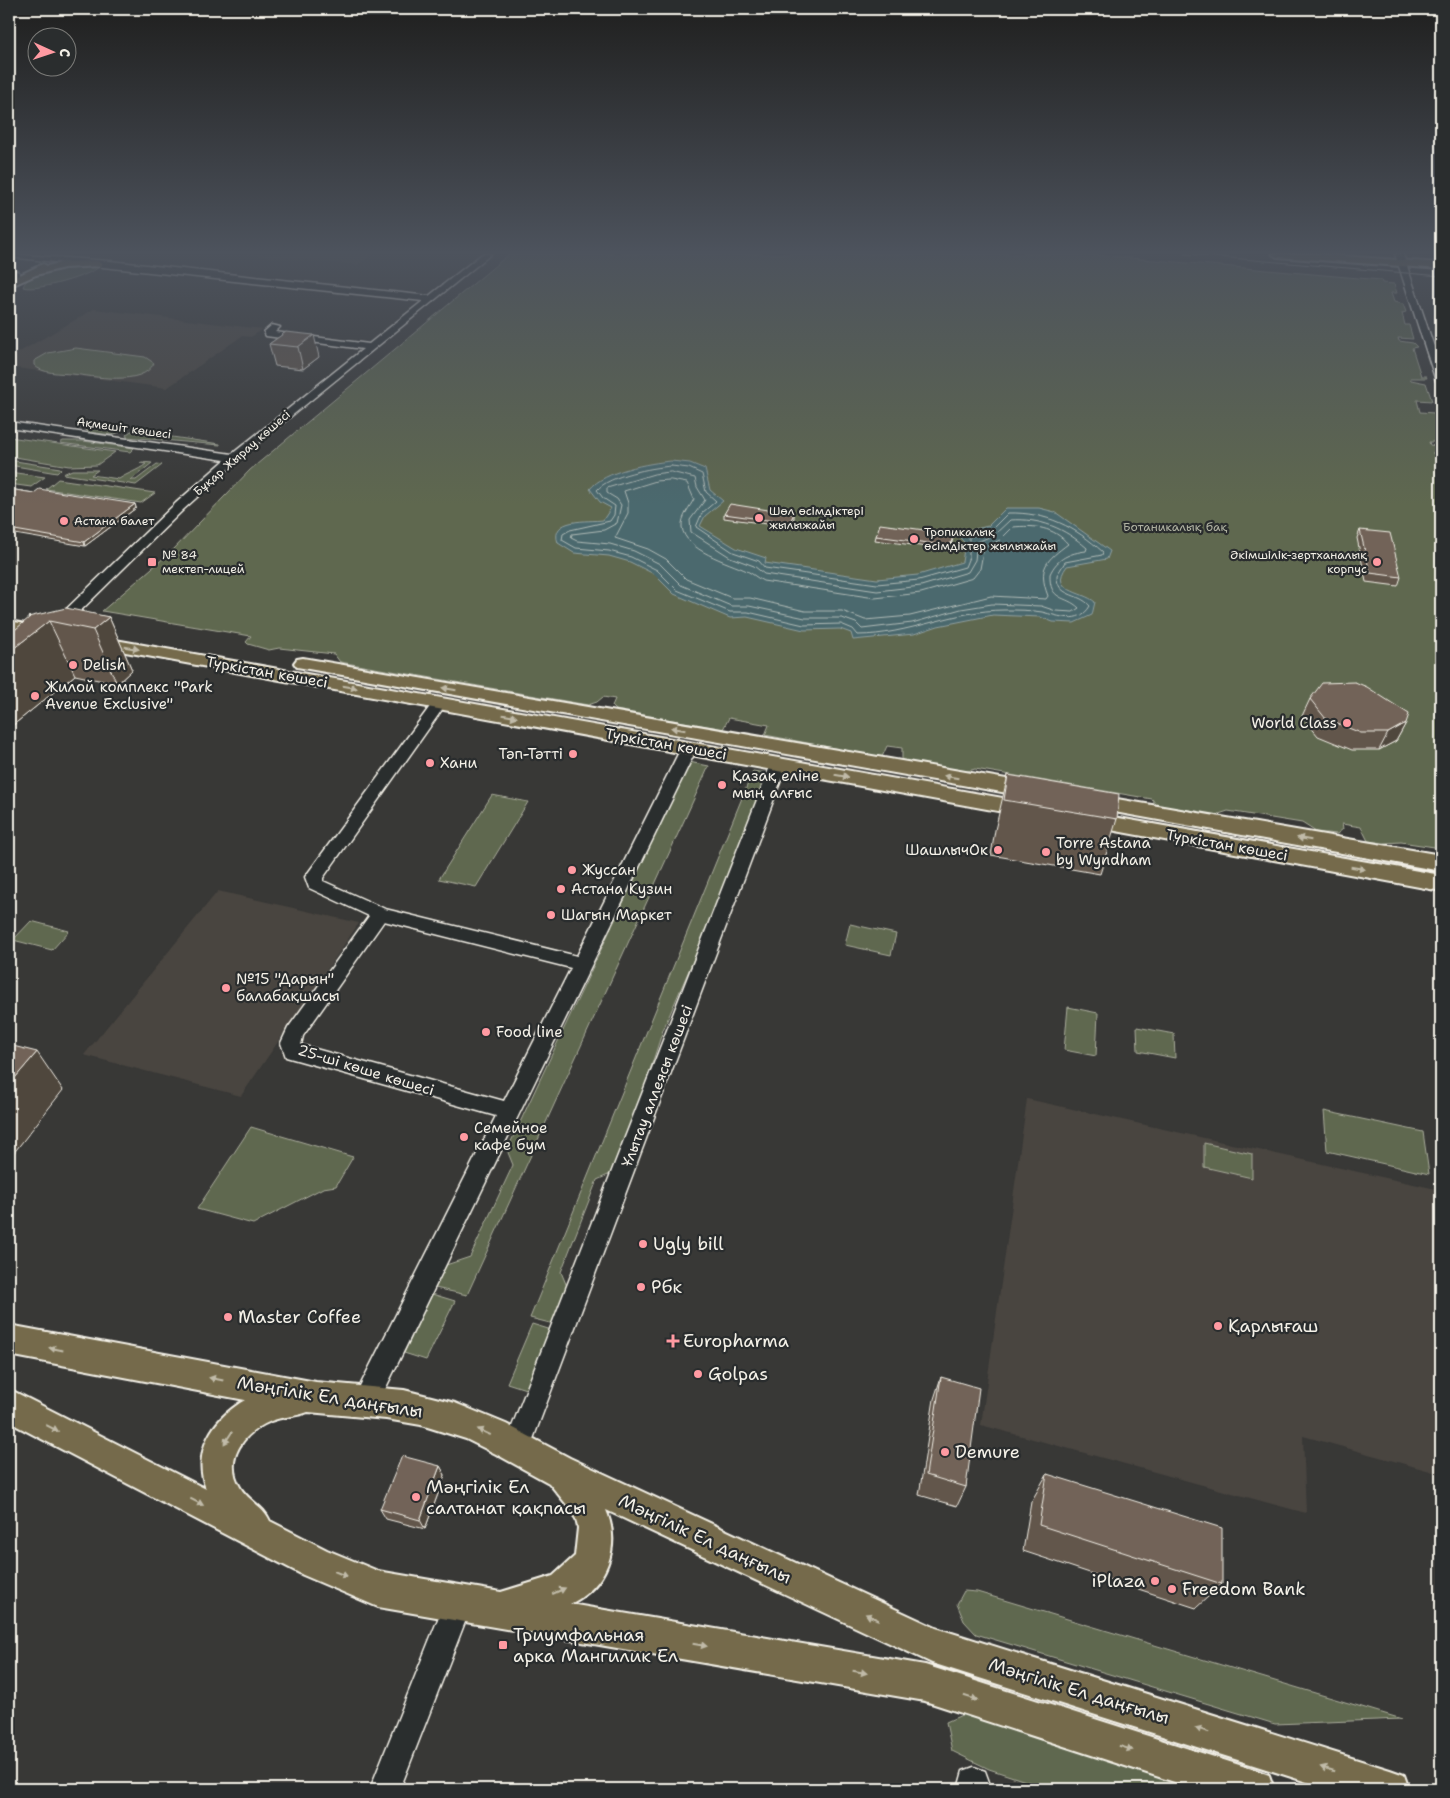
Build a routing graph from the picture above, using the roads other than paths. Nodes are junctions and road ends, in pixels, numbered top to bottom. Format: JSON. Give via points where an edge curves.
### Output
{"nodes":[{"id":1,"x":300,"y":338,"type":"edge"},
{"id":2,"x":380,"y":338,"type":"edge"},
{"id":3,"x":1426,"y":338,"type":"edge"},
{"id":4,"x":369,"y":347,"type":"junction"},
{"id":5,"x":1441,"y":381,"type":"edge"},
{"id":6,"x":9,"y":426,"type":"edge"},
{"id":7,"x":265,"y":432,"type":"junction"},
{"id":8,"x":155,"y":446,"type":"junction"},
{"id":9,"x":235,"y":458,"type":"junction"},
{"id":10,"x":193,"y":495,"type":"junction"},
{"id":11,"x":9,"y":611,"type":"edge"},
{"id":12,"x":9,"y":626,"type":"edge"},
{"id":13,"x":50,"y":633,"type":"junction"},
{"id":14,"x":439,"y":704,"type":"junction"},
{"id":15,"x":707,"y":734,"type":"junction"},
{"id":16,"x":689,"y":748,"type":"junction"},
{"id":17,"x":776,"y":758,"type":"junction"},
{"id":18,"x":1208,"y":832,"type":"junction"},
{"id":19,"x":1441,"y":863,"type":"edge"},
{"id":20,"x":1441,"y":883,"type":"edge"},
{"id":21,"x":380,"y":914,"type":"junction"},
{"id":22,"x":582,"y":964,"type":"junction"},
{"id":23,"x":509,"y":1111,"type":"junction"},
{"id":24,"x":9,"y":1340,"type":"edge"},
{"id":25,"x":316,"y":1398,"type":"junction"},
{"id":26,"x":366,"y":1401,"type":"junction"},
{"id":27,"x":9,"y":1405,"type":"edge"},
{"id":28,"x":517,"y":1447,"type":"junction"},
{"id":29,"x":558,"y":1470,"type":"junction"},
{"id":30,"x":297,"y":1553,"type":"junction"},
{"id":31,"x":458,"y":1604,"type":"junction"},
{"id":32,"x":496,"y":1611,"type":"junction"},
{"id":33,"x":386,"y":1789,"type":"edge"},
{"id":34,"x":1255,"y":1789,"type":"edge"},
{"id":35,"x":1390,"y":1789,"type":"edge"}],
"edges":[{"from":1,"to":4,"type":"street"},
{"from":2,"to":4,"type":"street","name":"Бұқар Жырау көшесі"},
{"from":3,"to":5,"type":"street"},
{"from":4,"to":7,"type":"street","name":"Бұқар Жырау көшесі"},
{"from":6,"to":8,"type":"street","name":"Ақмешіт көшесі"},
{"from":7,"to":8,"type":"street","via":[[229,444]]},
{"from":7,"to":9,"type":"street","name":"Бұқар Жырау көшесі"},
{"from":8,"to":9,"type":"street","name":"Ақмешіт көшесі"},
{"from":8,"to":10,"type":"street","via":[[202,466],[203,477]]},
{"from":9,"to":10,"type":"street","name":"Бұқар Жырау көшесі"},
{"from":10,"to":13,"type":"street","name":"Бұқар Жырау көшесі"},
{"from":11,"to":13,"type":"main road","name":"Түркістан көшесі"},
{"from":12,"to":13,"type":"main road","name":"Түркістан көшесі"},
{"from":13,"to":14,"type":"main road","name":"Түркістан көшесі","one_way":true},
{"from":15,"to":13,"type":"main road","name":"Түркістан көшесі","one_way":true},
{"from":14,"to":16,"type":"main road","name":"Түркістан көшесі","one_way":true},
{"from":14,"to":21,"type":"street","via":[[314,877],[315,884],[321,888]]},
{"from":15,"to":16,"type":"main road","via":[[714,737],[714,745]]},
{"from":15,"to":17,"type":"main road","name":"Түркістан көшесі"},
{"from":16,"to":17,"type":"main road","name":"Түркістан көшесі"},
{"from":16,"to":22,"type":"street"},
{"from":17,"to":18,"type":"main road","name":"Түркістан көшесі"},
{"from":17,"to":28,"type":"street","name":"Ұлытау аллеясы көшесі"},
{"from":19,"to":18,"type":"main road","name":"Түркістан көшесі","one_way":true},
{"from":18,"to":20,"type":"main road","name":"Түркістан көшесі","one_way":true},
{"from":21,"to":22,"type":"street"},
{"from":21,"to":23,"type":"street","name":"25-ші көше көшесі","via":[[294,1034],[292,1051]]},
{"from":22,"to":23,"type":"street"},
{"from":23,"to":26,"type":"street"},
{"from":25,"to":24,"type":"main road","name":"Мәңгілік Ел даңғылы","one_way":true},
{"from":25,"to":26,"type":"main road","name":"Мәңгілік Ел даңғылы"},
{"from":25,"to":30,"type":"main road","one_way":true,"via":[[276,1403],[258,1410],[241,1421],[226,1437],[217,1457],[224,1490],[233,1507]]},
{"from":28,"to":26,"type":"main road","name":"Мәңгілік Ел даңғылы","one_way":true,"via":[[456,1419]]},
{"from":27,"to":30,"type":"main road","one_way":true},
{"from":28,"to":29,"type":"main road","name":"Мәңгілік Ел даңғылы"},
{"from":32,"to":29,"type":"main road","one_way":true,"via":[[544,1598],[568,1587],[588,1572],[597,1549],[596,1526],[583,1499]]},
{"from":35,"to":29,"type":"main road","name":"Мәңгілік Ел даңғылы","one_way":true,"via":[[932,1645]]},
{"from":30,"to":31,"type":"main road","one_way":true,"via":[[378,1589]]},
{"from":31,"to":32,"type":"main road"},
{"from":31,"to":33,"type":"street"},
{"from":32,"to":34,"type":"main road","one_way":true,"via":[[924,1683]]}]}
